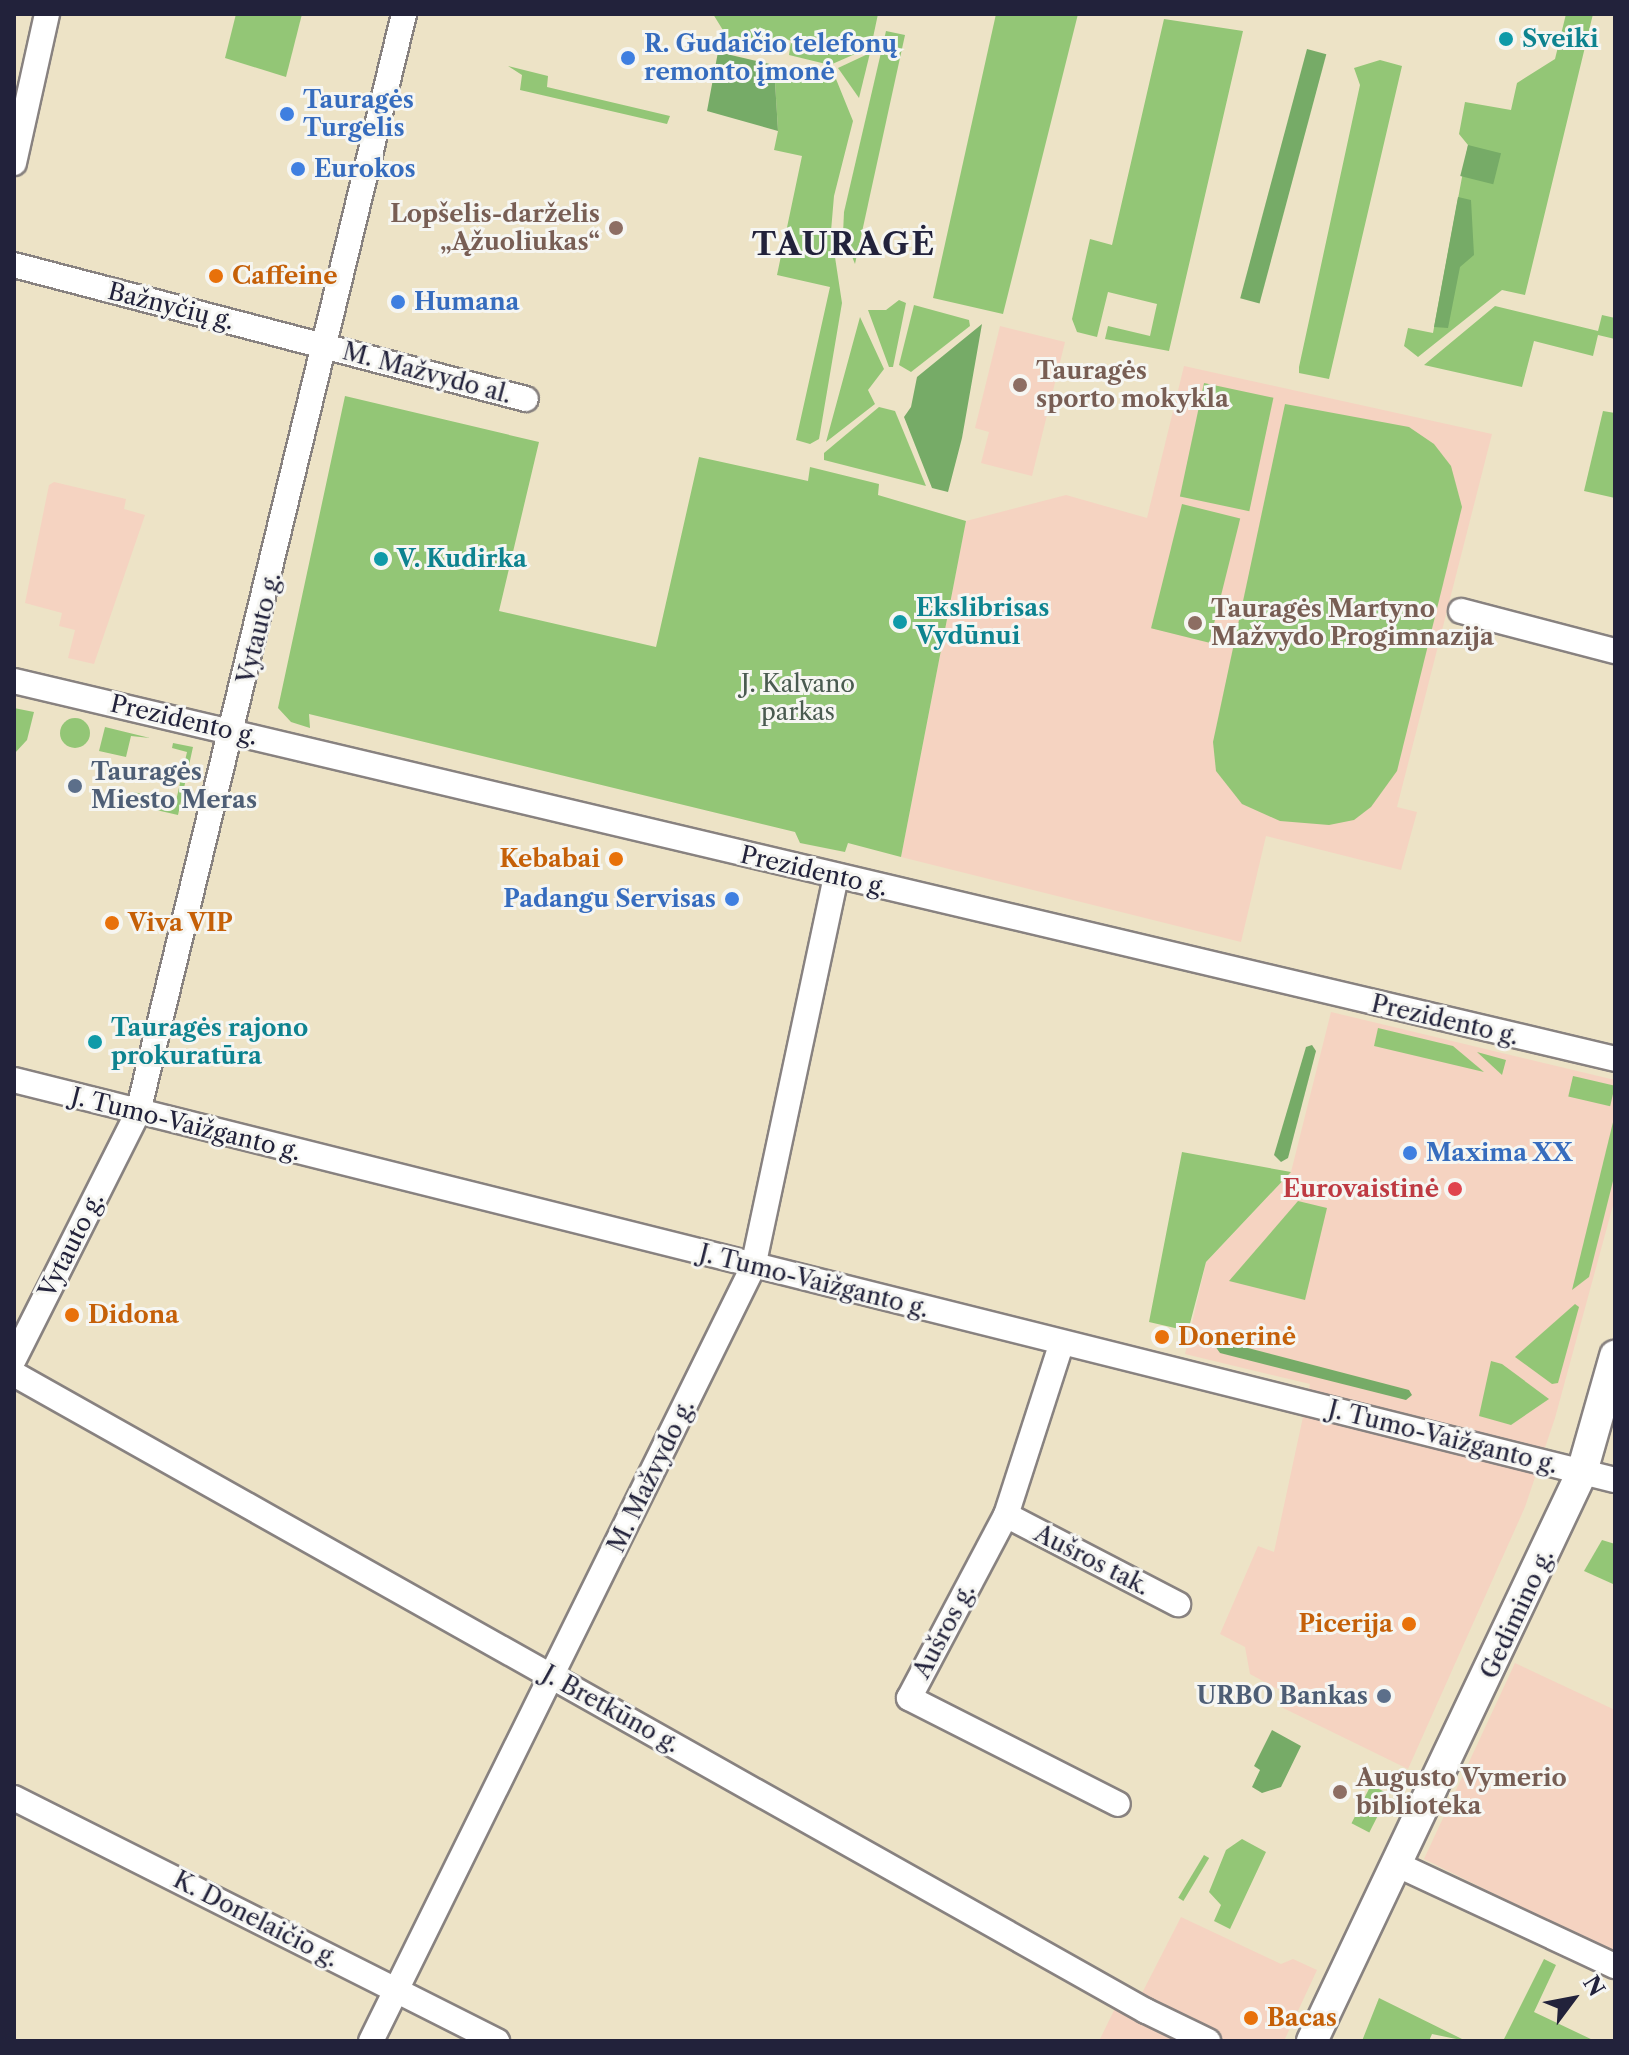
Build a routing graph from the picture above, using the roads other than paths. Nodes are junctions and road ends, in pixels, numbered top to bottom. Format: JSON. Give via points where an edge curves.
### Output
{"nodes":[{"id":1,"x":47,"y":14,"type":"edge"},
{"id":2,"x":404,"y":14,"type":"edge"},
{"id":3,"x":14,"y":163,"type":"edge"},
{"id":4,"x":14,"y":265,"type":"edge"},
{"id":5,"x":327,"y":346,"type":"junction"},
{"id":6,"x":526,"y":399,"type":"dead end"},
{"id":7,"x":1461,"y":611,"type":"dead end"},
{"id":8,"x":1615,"y":651,"type":"edge"},
{"id":9,"x":14,"y":681,"type":"edge"},
{"id":10,"x":233,"y":732,"type":"junction"},
{"id":11,"x":836,"y":876,"type":"junction"},
{"id":12,"x":1615,"y":1059,"type":"edge"},
{"id":13,"x":14,"y":1080,"type":"edge"},
{"id":14,"x":138,"y":1112,"type":"junction"},
{"id":15,"x":753,"y":1267,"type":"junction"},
{"id":16,"x":1061,"y":1345,"type":"junction"},
{"id":17,"x":1615,"y":1356,"type":"edge"},
{"id":18,"x":14,"y":1359,"type":"edge"},
{"id":19,"x":14,"y":1374,"type":"edge"},
{"id":20,"x":1582,"y":1472,"type":"junction"},
{"id":21,"x":1615,"y":1480,"type":"edge"},
{"id":22,"x":1006,"y":1515,"type":"junction"},
{"id":23,"x":1178,"y":1604,"type":"dead end"},
{"id":24,"x":552,"y":1676,"type":"junction"},
{"id":25,"x":14,"y":1798,"type":"edge"},
{"id":26,"x":1118,"y":1804,"type":"dead end"},
{"id":27,"x":1396,"y":1864,"type":"junction"},
{"id":28,"x":1615,"y":1966,"type":"edge"},
{"id":29,"x":396,"y":1990,"type":"junction"},
{"id":30,"x":371,"y":2041,"type":"edge"},
{"id":31,"x":497,"y":2041,"type":"edge"},
{"id":32,"x":1208,"y":2041,"type":"edge"},
{"id":33,"x":1312,"y":2041,"type":"edge"}],
"edges":[{"from":1,"to":3,"type":"street"},
{"from":2,"to":5,"type":"street","name":"Vytauto g."},
{"from":4,"to":5,"type":"street","name":"Bažnyčių g."},
{"from":5,"to":6,"type":"street","name":"M. Mažvydo al."},
{"from":5,"to":10,"type":"street","name":"Vytauto g."},
{"from":7,"to":8,"type":"street"},
{"from":9,"to":10,"type":"street","name":"Prezidento g."},
{"from":10,"to":11,"type":"street","name":"Prezidento g."},
{"from":10,"to":14,"type":"street","name":"Vytauto g."},
{"from":11,"to":12,"type":"street","name":"Prezidento g."},
{"from":11,"to":15,"type":"street","name":"M. Mažvydo g."},
{"from":13,"to":14,"type":"street","name":"J. Tumo-Vaižganto g."},
{"from":14,"to":15,"type":"street","name":"J. Tumo-Vaižganto g."},
{"from":14,"to":18,"type":"street","name":"Vytauto g."},
{"from":15,"to":16,"type":"street","name":"J. Tumo-Vaižganto g."},
{"from":15,"to":24,"type":"street","name":"M. Mažvydo g."},
{"from":16,"to":20,"type":"street","name":"J. Tumo-Vaižganto g."},
{"from":16,"to":22,"type":"street","name":"Aušros g."},
{"from":17,"to":20,"type":"main road","name":"Gedimino g."},
{"from":19,"to":24,"type":"street","name":"J. Bretkūno g."},
{"from":20,"to":21,"type":"street","name":"J. Tumo-Vaižganto g."},
{"from":20,"to":27,"type":"main road","name":"Gedimino g."},
{"from":22,"to":23,"type":"street","name":"Aušros tak."},
{"from":22,"to":26,"type":"street","name":"Aušros g.","via":[[909,1698]]},
{"from":24,"to":29,"type":"street","name":"M. Mažvydo g."},
{"from":24,"to":32,"type":"street","name":"J. Bretkūno g."},
{"from":25,"to":29,"type":"street","name":"K. Donelaičio g."},
{"from":27,"to":28,"type":"street"},
{"from":27,"to":33,"type":"main road","name":"Gedimino g."},
{"from":29,"to":30,"type":"street","name":"M. Mažvydo g."},
{"from":29,"to":31,"type":"street","name":"K. Donelaičio g."}]}
